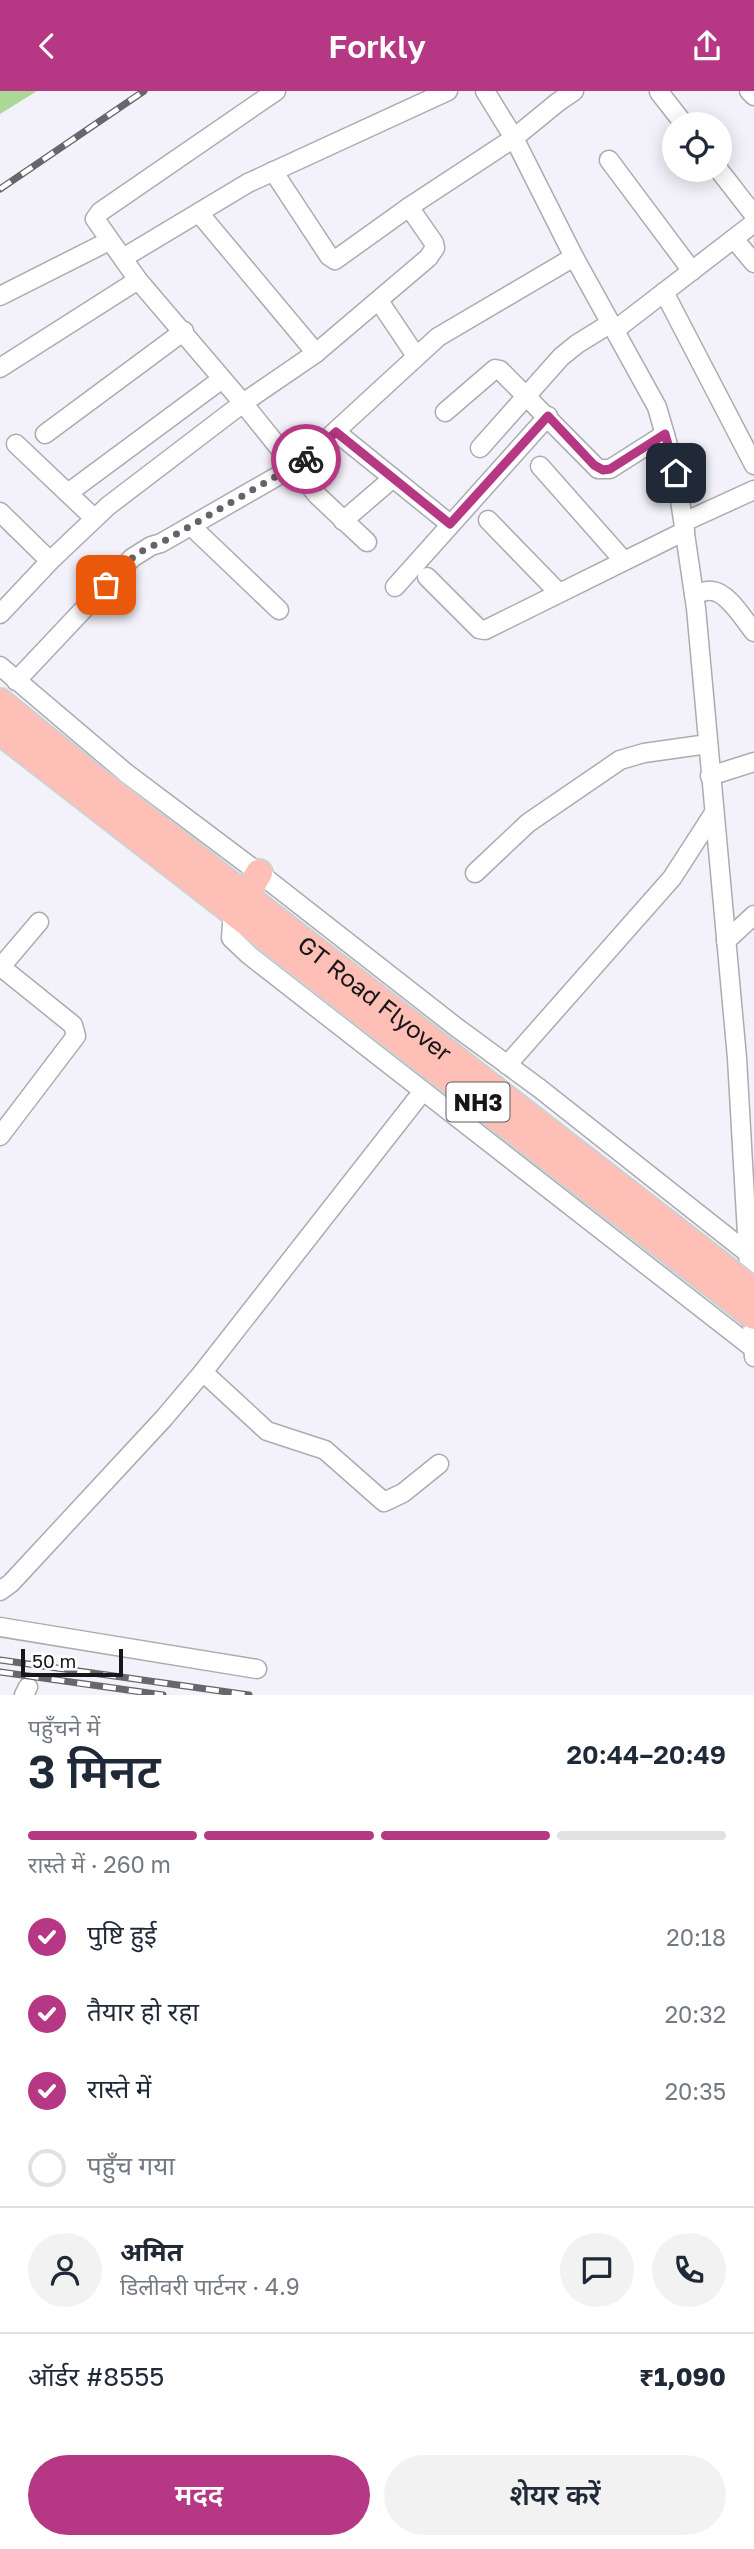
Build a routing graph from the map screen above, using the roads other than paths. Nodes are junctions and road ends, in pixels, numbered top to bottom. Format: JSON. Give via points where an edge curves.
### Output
{"nodes":[{"id":1,"x":275,"y":91,"type":"edge"},
{"id":2,"x":448,"y":91,"type":"edge"},
{"id":3,"x":485,"y":91,"type":"edge"},
{"id":4,"x":750,"y":91,"type":"edge"},
{"id":5,"x":659,"y":92,"type":"edge"},
{"id":6,"x":568,"y":93,"type":"edge"},
{"id":7,"x":754,"y":96,"type":"edge"},
{"id":8,"x":675,"y":112,"type":"edge"},
{"id":9,"x":514,"y":138,"type":"junction"},
{"id":10,"x":608,"y":160,"type":"dead end"},
{"id":11,"x":273,"y":171,"type":"junction"},
{"id":12,"x":728,"y":182,"type":"edge"},
{"id":13,"x":409,"y":207,"type":"junction"},
{"id":14,"x":199,"y":213,"type":"junction"},
{"id":15,"x":754,"y":215,"type":"edge"},
{"id":16,"x":754,"y":223,"type":"edge"},
{"id":17,"x":734,"y":239,"type":"junction"},
{"id":18,"x":109,"y":241,"type":"junction"},
{"id":19,"x":574,"y":257,"type":"junction"},
{"id":20,"x":123,"y":258,"type":"junction"},
{"id":21,"x":754,"y":263,"type":"edge"},
{"id":22,"x":692,"y":271,"type":"junction"},
{"id":23,"x":138,"y":279,"type":"junction"},
{"id":24,"x":664,"y":292,"type":"junction"},
{"id":25,"x":0,"y":296,"type":"edge"},
{"id":26,"x":379,"y":301,"type":"junction"},
{"id":27,"x":613,"y":326,"type":"junction"},
{"id":28,"x":184,"y":331,"type":"junction"},
{"id":29,"x":316,"y":353,"type":"junction"},
{"id":30,"x":416,"y":356,"type":"junction"},
{"id":31,"x":0,"y":368,"type":"edge"},
{"id":32,"x":222,"y":379,"type":"junction"},
{"id":33,"x":526,"y":394,"type":"junction"},
{"id":34,"x":243,"y":403,"type":"junction"},
{"id":35,"x":446,"y":412,"type":"dead end"},
{"id":36,"x":548,"y":416,"type":"junction"},
{"id":37,"x":336,"y":432,"type":"junction"},
{"id":38,"x":45,"y":434,"type":"dead end"},
{"id":39,"x":665,"y":434,"type":"junction"},
{"id":40,"x":16,"y":444,"type":"dead end"},
{"id":41,"x":480,"y":448,"type":"dead end"},
{"id":42,"x":754,"y":465,"type":"edge"},
{"id":43,"x":540,"y":466,"type":"dead end"},
{"id":44,"x":295,"y":467,"type":"junction"},
{"id":45,"x":393,"y":478,"type":"junction"},
{"id":46,"x":68,"y":493,"type":"junction"},
{"id":47,"x":752,"y":493,"type":"edge"},
{"id":48,"x":0,"y":512,"type":"edge"},
{"id":49,"x":94,"y":518,"type":"junction"},
{"id":50,"x":488,"y":520,"type":"dead end"},
{"id":51,"x":343,"y":521,"type":"junction"},
{"id":52,"x":450,"y":524,"type":"junction"},
{"id":53,"x":191,"y":526,"type":"junction"},
{"id":54,"x":684,"y":526,"type":"junction"},
{"id":55,"x":367,"y":542,"type":"dead end"},
{"id":56,"x":50,"y":561,"type":"junction"},
{"id":57,"x":624,"y":561,"type":"junction"},
{"id":58,"x":428,"y":577,"type":"dead end"},
{"id":59,"x":394,"y":587,"type":"dead end"},
{"id":60,"x":558,"y":592,"type":"junction"},
{"id":61,"x":694,"y":594,"type":"junction"},
{"id":62,"x":3,"y":606,"type":"edge"},
{"id":63,"x":279,"y":610,"type":"dead end"},
{"id":64,"x":754,"y":632,"type":"edge"},
{"id":65,"x":0,"y":666,"type":"edge"},
{"id":66,"x":16,"y":681,"type":"junction"},
{"id":67,"x":0,"y":702,"type":"edge"},
{"id":68,"x":2,"y":737,"type":"edge"},
{"id":69,"x":708,"y":744,"type":"junction"},
{"id":70,"x":754,"y":762,"type":"edge"},
{"id":71,"x":710,"y":776,"type":"junction"},
{"id":72,"x":714,"y":813,"type":"junction"},
{"id":73,"x":259,"y":873,"type":"junction"},
{"id":74,"x":475,"y":873,"type":"dead end"},
{"id":75,"x":239,"y":904,"type":"junction"},
{"id":76,"x":754,"y":915,"type":"edge"},
{"id":77,"x":39,"y":922,"type":"dead end"},
{"id":78,"x":726,"y":941,"type":"junction"},
{"id":79,"x":1,"y":967,"type":"edge"},
{"id":80,"x":737,"y":1058,"type":"junction"},
{"id":81,"x":507,"y":1065,"type":"junction"},
{"id":82,"x":754,"y":1070,"type":"edge"},
{"id":83,"x":423,"y":1091,"type":"junction"},
{"id":84,"x":0,"y":1136,"type":"edge"},
{"id":85,"x":691,"y":1255,"type":"junction"},
{"id":86,"x":752,"y":1257,"type":"edge"},
{"id":87,"x":754,"y":1291,"type":"edge"},
{"id":88,"x":754,"y":1316,"type":"edge"},
{"id":89,"x":754,"y":1349,"type":"edge"},
{"id":90,"x":754,"y":1357,"type":"edge"},
{"id":91,"x":203,"y":1372,"type":"junction"},
{"id":92,"x":439,"y":1464,"type":"dead end"},
{"id":93,"x":0,"y":1591,"type":"edge"},
{"id":94,"x":0,"y":1627,"type":"edge"},
{"id":95,"x":257,"y":1669,"type":"dead end"}],
"edges":[{"from":1,"to":18,"type":"street","via":[[100,212],[95,219]]},
{"from":2,"to":11,"type":"street"},
{"from":3,"to":9,"type":"street"},
{"from":4,"to":7,"type":"street"},
{"from":5,"to":8,"type":"street"},
{"from":6,"to":9,"type":"street"},
{"from":9,"to":13,"type":"street"},
{"from":9,"to":19,"type":"street"},
{"from":10,"to":22,"type":"street"},
{"from":11,"to":13,"type":"street","via":[[335,260]]},
{"from":11,"to":14,"type":"street"},
{"from":12,"to":15,"type":"street"},
{"from":13,"to":26,"type":"street","via":[[435,248]]},
{"from":14,"to":20,"type":"street"},
{"from":14,"to":29,"type":"street"},
{"from":16,"to":17,"type":"street"},
{"from":17,"to":21,"type":"street"},
{"from":17,"to":22,"type":"street"},
{"from":18,"to":20,"type":"street"},
{"from":18,"to":25,"type":"street"},
{"from":19,"to":27,"type":"street"},
{"from":19,"to":30,"type":"street","via":[[455,326]]},
{"from":20,"to":23,"type":"street"},
{"from":22,"to":24,"type":"street"},
{"from":23,"to":28,"type":"street"},
{"from":23,"to":31,"type":"street"},
{"from":24,"to":27,"type":"street"},
{"from":24,"to":42,"type":"street"},
{"from":26,"to":29,"type":"street"},
{"from":26,"to":30,"type":"street"},
{"from":27,"to":33,"type":"street","via":[[577,344]]},
{"from":27,"to":39,"type":"street","via":[[657,407]]},
{"from":28,"to":32,"type":"street"},
{"from":28,"to":38,"type":"street"},
{"from":29,"to":34,"type":"street"},
{"from":30,"to":37,"type":"street"},
{"from":32,"to":34,"type":"street"},
{"from":32,"to":46,"type":"street"},
{"from":33,"to":35,"type":"street","via":[[495,369]]},
{"from":33,"to":36,"type":"street"},
{"from":33,"to":41,"type":"street"},
{"from":34,"to":44,"type":"street"},
{"from":34,"to":49,"type":"street"},
{"from":36,"to":39,"type":"street","via":[[603,470]]},
{"from":36,"to":52,"type":"street"},
{"from":37,"to":44,"type":"street"},
{"from":37,"to":45,"type":"street"},
{"from":39,"to":54,"type":"street"},
{"from":40,"to":46,"type":"street"},
{"from":43,"to":57,"type":"street"},
{"from":44,"to":51,"type":"street"},
{"from":44,"to":53,"type":"street"},
{"from":45,"to":51,"type":"street"},
{"from":45,"to":52,"type":"street"},
{"from":46,"to":49,"type":"street"},
{"from":47,"to":54,"type":"street"},
{"from":48,"to":56,"type":"street"},
{"from":49,"to":56,"type":"street"},
{"from":50,"to":60,"type":"street"},
{"from":51,"to":55,"type":"street"},
{"from":52,"to":59,"type":"street"},
{"from":53,"to":63,"type":"street"},
{"from":53,"to":66,"type":"street","via":[[132,558]]},
{"from":54,"to":57,"type":"street"},
{"from":54,"to":61,"type":"street"},
{"from":56,"to":62,"type":"street"},
{"from":57,"to":60,"type":"street"},
{"from":58,"to":60,"type":"street","via":[[481,630]]},
{"from":61,"to":64,"type":"street","via":[[717,591]]},
{"from":61,"to":69,"type":"street"},
{"from":65,"to":66,"type":"street"},
{"from":66,"to":73,"type":"street","via":[[126,773]]},
{"from":67,"to":75,"type":"highway","name":"GT Road Flyover","number":"NH3"},
{"from":68,"to":75,"type":"highway","name":"GT Road Flyover","number":"NH3"},
{"from":69,"to":71,"type":"street"},
{"from":69,"to":74,"type":"street","via":[[620,760],[528,823]]},
{"from":70,"to":71,"type":"street"},
{"from":71,"to":72,"type":"street"},
{"from":72,"to":78,"type":"street"},
{"from":72,"to":81,"type":"street","via":[[672,879]]},
{"from":73,"to":75,"type":"highway"},
{"from":73,"to":81,"type":"street"},
{"from":75,"to":83,"type":"street","via":[[231,938]]},
{"from":75,"to":85,"type":"highway","name":"GT Road Flyover","number":"NH3"},
{"from":76,"to":78,"type":"street"},
{"from":77,"to":79,"type":"street"},
{"from":78,"to":80,"type":"street"},
{"from":79,"to":84,"type":"street","via":[[74,1025],[76,1035]]},
{"from":80,"to":82,"type":"street"},
{"from":80,"to":86,"type":"street"},
{"from":81,"to":86,"type":"street"},
{"from":83,"to":89,"type":"street"},
{"from":83,"to":91,"type":"street"},
{"from":85,"to":87,"type":"highway","name":"GT Road Flyover","number":"NH3","bridge":true},
{"from":85,"to":88,"type":"highway","name":"GT Road Flyover","number":"NH3","bridge":true},
{"from":86,"to":89,"type":"street"},
{"from":89,"to":90,"type":"street"},
{"from":91,"to":92,"type":"street","via":[[267,1431],[325,1450],[384,1502]]},
{"from":91,"to":93,"type":"street"},
{"from":94,"to":95,"type":"street"}]}
